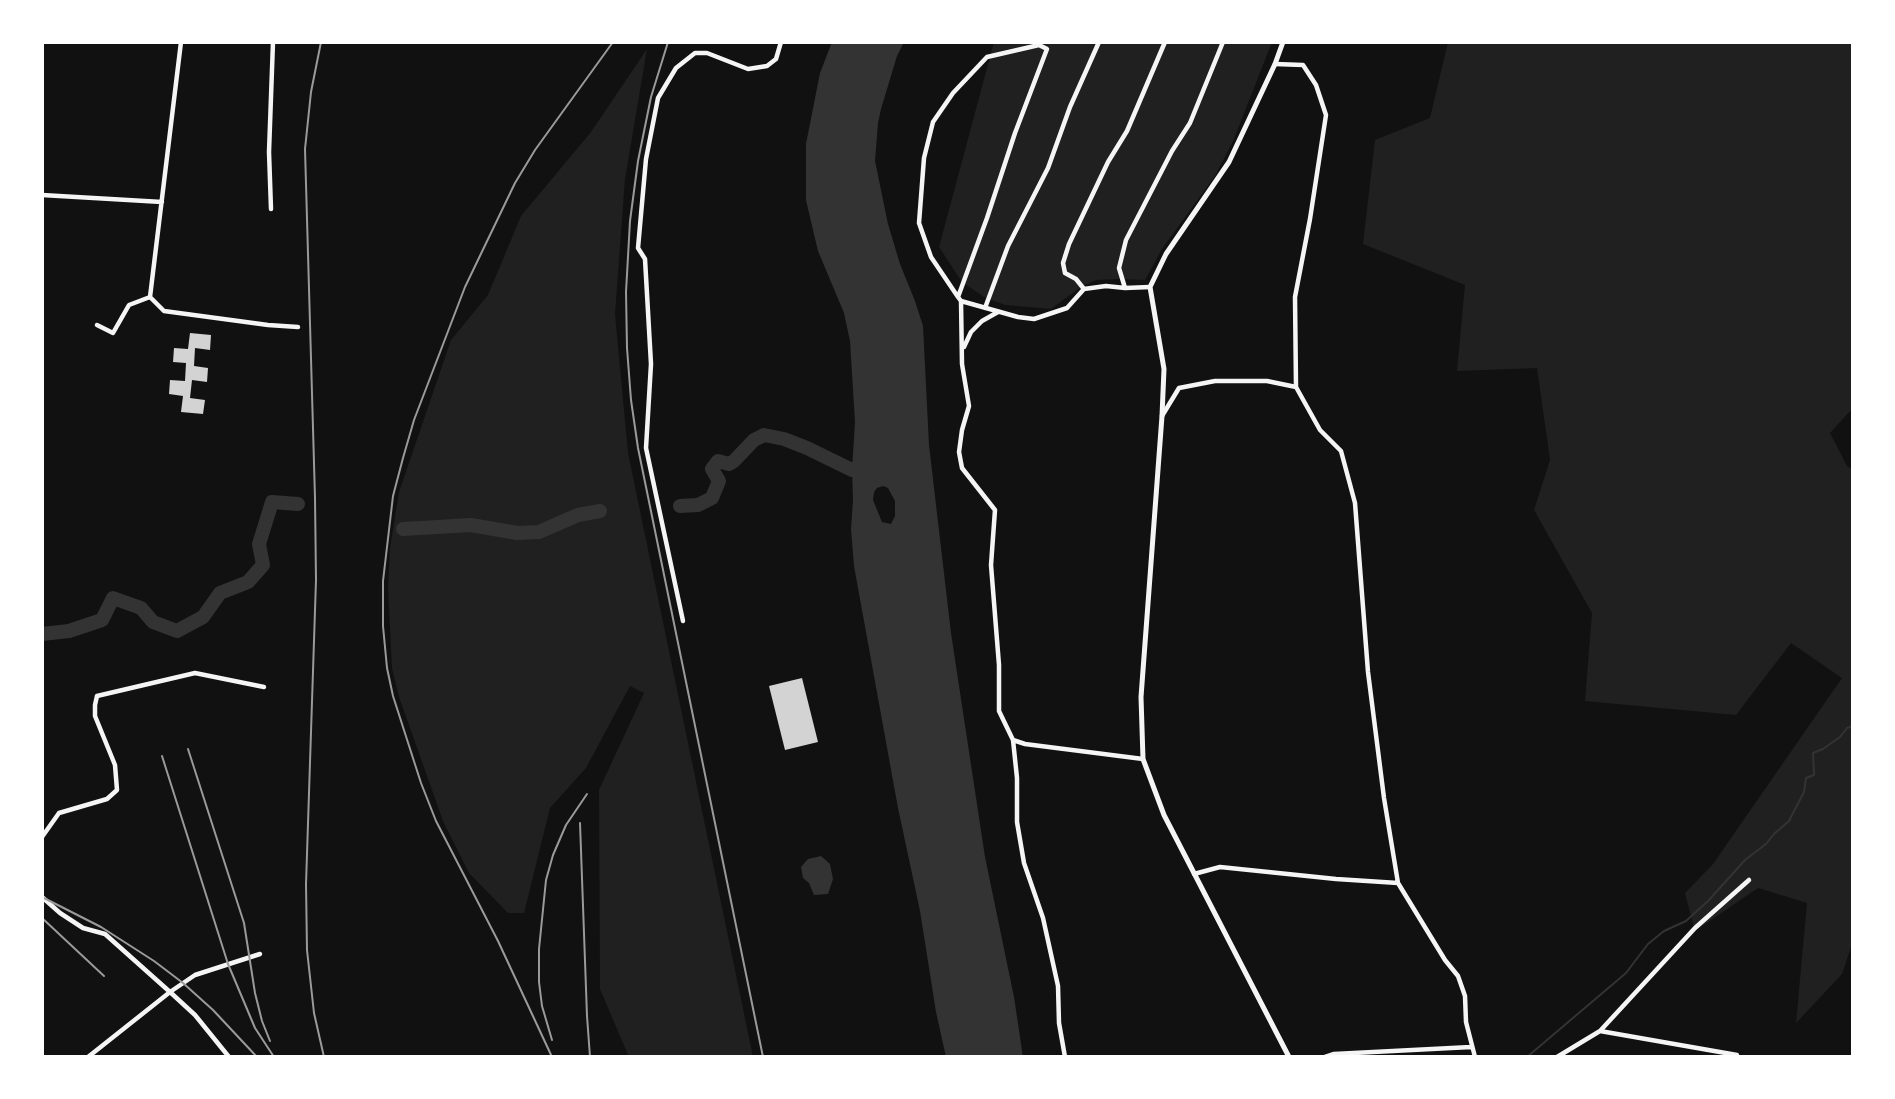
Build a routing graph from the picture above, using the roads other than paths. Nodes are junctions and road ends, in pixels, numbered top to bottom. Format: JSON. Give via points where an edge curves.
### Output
{"nodes":[{"id":1,"x":181,"y":42,"type":"edge"},
{"id":2,"x":273,"y":42,"type":"edge"},
{"id":3,"x":781,"y":42,"type":"edge"},
{"id":4,"x":1049,"y":42,"type":"edge"},
{"id":5,"x":1099,"y":42,"type":"edge"},
{"id":6,"x":1165,"y":42,"type":"edge"},
{"id":7,"x":1223,"y":42,"type":"edge"},
{"id":8,"x":1283,"y":42,"type":"edge"},
{"id":9,"x":1047,"y":49,"type":"junction"},
{"id":10,"x":1275,"y":64,"type":"junction"},
{"id":11,"x":42,"y":195,"type":"edge"},
{"id":12,"x":162,"y":202,"type":"junction"},
{"id":13,"x":271,"y":209,"type":"dead end"},
{"id":14,"x":1150,"y":287,"type":"junction"},
{"id":15,"x":1125,"y":288,"type":"junction"},
{"id":16,"x":1084,"y":289,"type":"junction"},
{"id":17,"x":150,"y":297,"type":"junction"},
{"id":18,"x":960,"y":299,"type":"junction"},
{"id":19,"x":985,"y":308,"type":"junction"},
{"id":20,"x":998,"y":312,"type":"junction"},
{"id":21,"x":97,"y":325,"type":"dead end"},
{"id":22,"x":298,"y":327,"type":"dead end"},
{"id":23,"x":962,"y":349,"type":"junction"},
{"id":24,"x":1296,"y":387,"type":"junction"},
{"id":25,"x":1162,"y":416,"type":"junction"},
{"id":26,"x":683,"y":621,"type":"dead end"},
{"id":27,"x":264,"y":687,"type":"dead end"},
{"id":28,"x":1013,"y":740,"type":"junction"},
{"id":29,"x":1143,"y":759,"type":"junction"},
{"id":30,"x":42,"y":837,"type":"edge"},
{"id":31,"x":1194,"y":874,"type":"junction"},
{"id":32,"x":1749,"y":880,"type":"dead end"},
{"id":33,"x":1398,"y":883,"type":"junction"},
{"id":34,"x":42,"y":897,"type":"edge"},
{"id":35,"x":260,"y":954,"type":"dead end"},
{"id":36,"x":170,"y":992,"type":"junction"},
{"id":37,"x":1600,"y":1031,"type":"junction"},
{"id":38,"x":1471,"y":1047,"type":"junction"},
{"id":39,"x":88,"y":1057,"type":"edge"},
{"id":40,"x":229,"y":1057,"type":"edge"},
{"id":41,"x":1065,"y":1057,"type":"edge"},
{"id":42,"x":1289,"y":1057,"type":"edge"},
{"id":43,"x":1325,"y":1057,"type":"edge"},
{"id":44,"x":1475,"y":1057,"type":"edge"},
{"id":45,"x":1560,"y":1057,"type":"edge"},
{"id":46,"x":1737,"y":1057,"type":"edge"}],
"edges":[{"from":1,"to":12,"type":"street"},
{"from":2,"to":13,"type":"street"},
{"from":3,"to":26,"type":"street","via":[[776,59],[767,66],[748,69],[707,53],[695,53],[676,68],[658,98],[646,159],[638,248],[645,259],[651,364],[646,448]]},
{"from":4,"to":9,"type":"street"},
{"from":5,"to":19,"type":"street","via":[[1048,168],[1008,246]]},
{"from":6,"to":16,"type":"street","via":[[1127,131],[1069,244],[1063,263],[1065,273],[1077,279]]},
{"from":7,"to":15,"type":"street","via":[[1190,123],[1126,240],[1119,268]]},
{"from":8,"to":10,"type":"street"},
{"from":9,"to":18,"type":"street"},
{"from":9,"to":18,"type":"street","via":[[1039,45],[987,57],[953,93],[933,122],[924,158],[919,223],[931,257]]},
{"from":10,"to":14,"type":"street","via":[[1229,162],[1166,254]]},
{"from":10,"to":24,"type":"street","via":[[1303,65],[1317,85],[1326,115],[1296,297]]},
{"from":11,"to":12,"type":"street"},
{"from":12,"to":17,"type":"street"},
{"from":14,"to":15,"type":"street"},
{"from":14,"to":25,"type":"street","via":[[1164,369]]},
{"from":15,"to":16,"type":"street"},
{"from":16,"to":20,"type":"street","via":[[1067,308],[1034,319]]},
{"from":17,"to":21,"type":"street","via":[[129,305],[113,333]]},
{"from":17,"to":22,"type":"street","via":[[164,311]]},
{"from":18,"to":19,"type":"street"},
{"from":18,"to":23,"type":"street"},
{"from":19,"to":20,"type":"street"},
{"from":20,"to":23,"type":"street","via":[[971,332]]},
{"from":23,"to":28,"type":"street","via":[[969,406],[962,430],[962,468],[995,510],[991,565],[999,711]]},
{"from":24,"to":25,"type":"street","via":[[1267,381],[1215,381],[1179,388]]},
{"from":24,"to":33,"type":"street","via":[[1320,430],[1341,451],[1355,503],[1368,672]]},
{"from":25,"to":29,"type":"street","via":[[1141,697]]},
{"from":27,"to":30,"type":"street","via":[[195,673],[98,696],[95,716],[115,765],[117,790],[107,799],[59,813]]},
{"from":28,"to":29,"type":"street"},
{"from":28,"to":41,"type":"street","via":[[1017,822],[1024,863],[1043,918],[1058,987]]},
{"from":29,"to":31,"type":"street","via":[[1164,815]]},
{"from":31,"to":33,"type":"street","via":[[1220,867]]},
{"from":31,"to":42,"type":"street"},
{"from":32,"to":37,"type":"street","via":[[1695,928]]},
{"from":33,"to":38,"type":"street","via":[[1458,976],[1465,996]]},
{"from":34,"to":36,"type":"street","via":[[83,928],[105,934]]},
{"from":35,"to":36,"type":"street","via":[[195,975]]},
{"from":36,"to":39,"type":"street"},
{"from":36,"to":40,"type":"street","via":[[195,1015]]},
{"from":37,"to":45,"type":"street"},
{"from":37,"to":46,"type":"street"},
{"from":38,"to":43,"type":"street"},
{"from":38,"to":44,"type":"street"}]}
